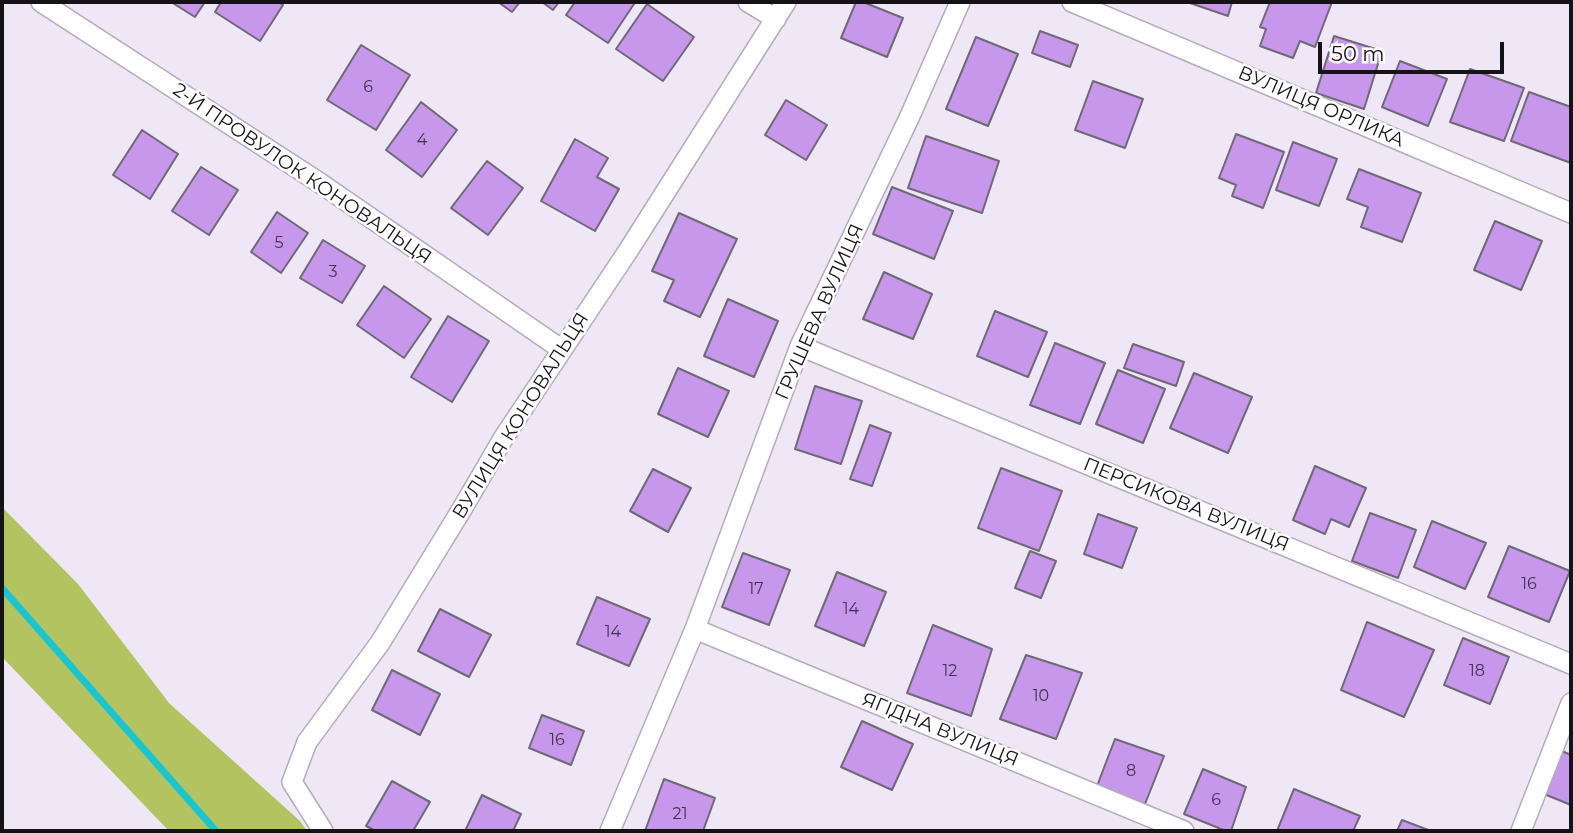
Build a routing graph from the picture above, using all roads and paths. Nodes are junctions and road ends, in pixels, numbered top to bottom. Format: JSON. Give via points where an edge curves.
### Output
{"nodes":[{"id":1,"x":41,"y":2,"type":"edge"},
{"id":2,"x":748,"y":2,"type":"edge"},
{"id":3,"x":960,"y":2,"type":"edge"},
{"id":4,"x":1072,"y":2,"type":"edge"},
{"id":5,"x":781,"y":10,"type":"edge"},
{"id":6,"x":1571,"y":213,"type":"edge"},
{"id":7,"x":800,"y":346,"type":"junction"},
{"id":8,"x":561,"y":349,"type":"junction"},
{"id":9,"x":695,"y":629,"type":"junction"},
{"id":10,"x":1571,"y":664,"type":"edge"},
{"id":11,"x":1571,"y":703,"type":"edge"},
{"id":12,"x":323,"y":831,"type":"edge"},
{"id":13,"x":610,"y":831,"type":"edge"},
{"id":14,"x":1184,"y":831,"type":"edge"},
{"id":15,"x":1521,"y":831,"type":"edge"}],
"edges":[{"from":1,"to":8,"type":"street","name":"2-Й ПРОВУЛОК КОНОВАЛЬЦЯ","via":[[320,183]]},
{"from":2,"to":5,"type":"street"},
{"from":3,"to":7,"type":"street","name":"ГРУШЕВА ВУЛИЦЯ"},
{"from":4,"to":6,"type":"street","name":"ВУЛИЦЯ ОРЛИКА"},
{"from":5,"to":8,"type":"street","name":"ВУЛИЦЯ КОНОВАЛЬЦЯ"},
{"from":7,"to":9,"type":"street","name":"ГРУШЕВА ВУЛИЦЯ"},
{"from":7,"to":10,"type":"street","name":"ПЕРСИКОВА ВУЛИЦЯ"},
{"from":8,"to":12,"type":"street","name":"ВУЛИЦЯ КОНОВАЛЬЦЯ","via":[[380,643],[307,742],[292,782]]},
{"from":9,"to":13,"type":"street","name":"ГРУШЕВА ВУЛИЦЯ"},
{"from":9,"to":14,"type":"street","name":"ЯГІДНА ВУЛИЦЯ"},
{"from":11,"to":15,"type":"street"}]}
